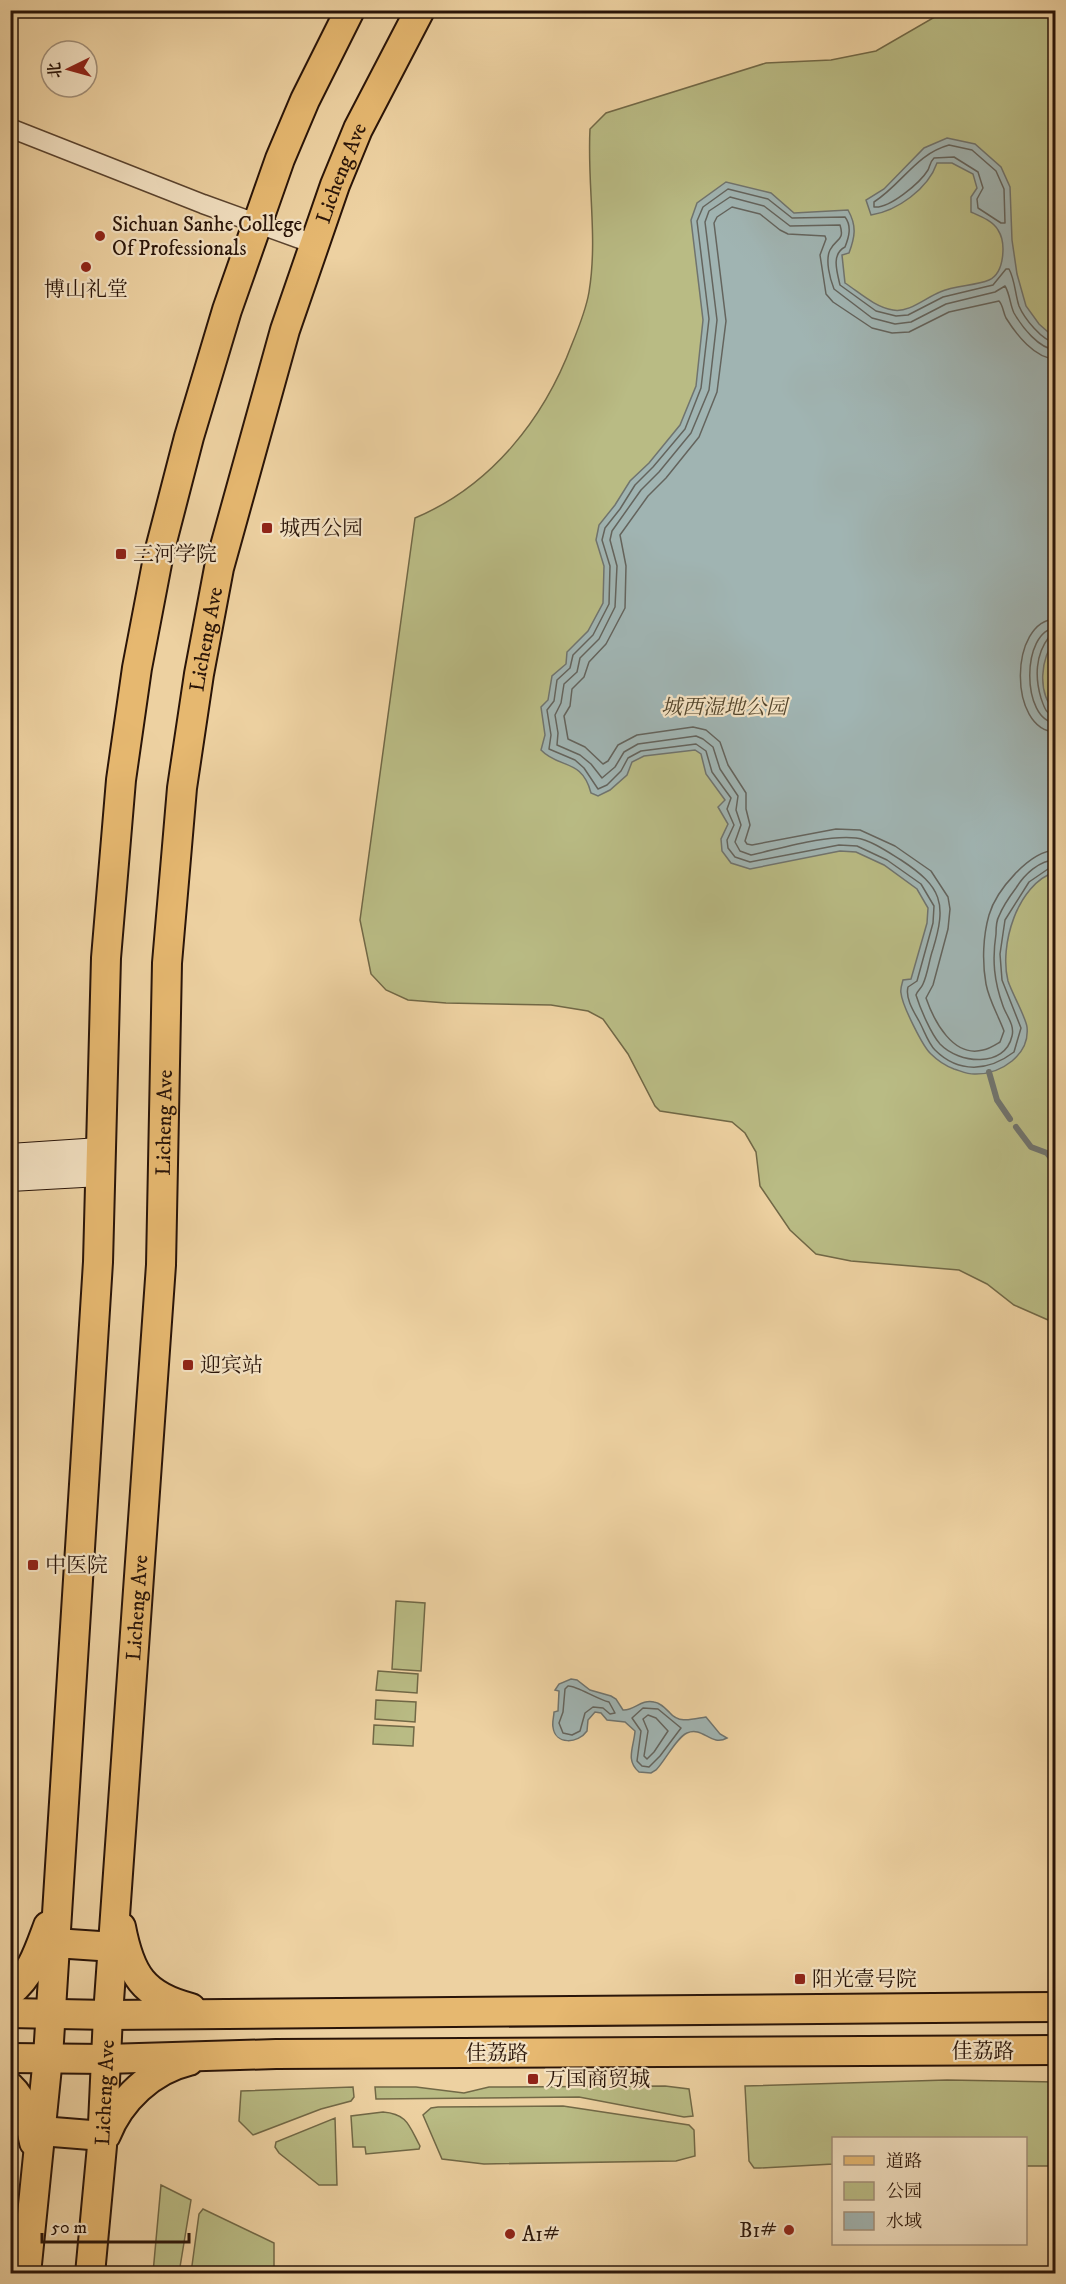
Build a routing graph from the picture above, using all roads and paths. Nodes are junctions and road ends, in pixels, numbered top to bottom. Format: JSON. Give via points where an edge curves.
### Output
{"nodes":[{"id":1,"x":350,"y":10,"type":"edge"},
{"id":2,"x":420,"y":10,"type":"edge"},
{"id":3,"x":10,"y":128,"type":"edge"},
{"id":4,"x":258,"y":224,"type":"junction"},
{"id":5,"x":314,"y":244,"type":"junction"},
{"id":6,"x":10,"y":1157,"type":"edge"},
{"id":7,"x":100,"y":1162,"type":"junction"},
{"id":8,"x":10,"y":1178,"type":"edge"},
{"id":9,"x":58,"y":1886,"type":"junction"},
{"id":10,"x":117,"y":1903,"type":"junction"},
{"id":11,"x":55,"y":1943,"type":"junction"},
{"id":12,"x":114,"y":1947,"type":"junction"},
{"id":13,"x":10,"y":1992,"type":"edge"},
{"id":14,"x":1056,"y":2007,"type":"edge"},
{"id":15,"x":10,"y":2013,"type":"edge"},
{"id":16,"x":51,"y":2013,"type":"junction"},
{"id":17,"x":275,"y":2014,"type":"junction"},
{"id":18,"x":108,"y":2015,"type":"junction"},
{"id":19,"x":222,"y":2015,"type":"junction"},
{"id":20,"x":1056,"y":2050,"type":"edge"},
{"id":21,"x":276,"y":2054,"type":"junction"},
{"id":22,"x":219,"y":2055,"type":"junction"},
{"id":23,"x":48,"y":2057,"type":"junction"},
{"id":24,"x":10,"y":2058,"type":"edge"},
{"id":25,"x":106,"y":2059,"type":"junction"},
{"id":26,"x":10,"y":2087,"type":"edge"},
{"id":27,"x":41,"y":2131,"type":"junction"},
{"id":28,"x":102,"y":2141,"type":"junction"},
{"id":29,"x":38,"y":2165,"type":"junction"},
{"id":30,"x":26,"y":2274,"type":"edge"},
{"id":31,"x":90,"y":2274,"type":"edge"}],
"edges":[{"from":1,"to":4,"type":"main road","via":[[305,100]]},
{"from":2,"to":5,"type":"main road","name":"Licheng Ave","via":[[358,129]]},
{"from":3,"to":4,"type":"street"},
{"from":4,"to":5,"type":"street"},
{"from":4,"to":7,"type":"main road","via":[[189,437],[159,553],[137,668],[121,780],[106,958]]},
{"from":5,"to":10,"type":"main road","name":"Licheng Ave","via":[[285,330],[219,568],[182,788],[167,963],[161,1265]]},
{"from":6,"to":7,"type":"street"},
{"from":7,"to":8,"type":"street"},
{"from":7,"to":9,"type":"main road","via":[[98,1262]]},
{"from":9,"to":11,"type":"main road"},
{"from":9,"to":13,"type":"main road","via":[[38,1953],[22,1981]]},
{"from":10,"to":12,"type":"main road","name":"Licheng Ave"},
{"from":10,"to":19,"type":"main road","via":[[131,1963],[151,1992],[187,2007]]},
{"from":11,"to":12,"type":"main road"},
{"from":11,"to":16,"type":"main road"},
{"from":12,"to":18,"type":"main road","name":"Licheng Ave"},
{"from":14,"to":17,"type":"main road","name":"佳荔路"},
{"from":15,"to":16,"type":"main road","name":"佳荔路"},
{"from":16,"to":18,"type":"main road","name":"佳荔路"},
{"from":16,"to":23,"type":"main road"},
{"from":17,"to":19,"type":"main road","name":"佳荔路"},
{"from":17,"to":21,"type":"main road"},
{"from":18,"to":19,"type":"main road","name":"佳荔路"},
{"from":18,"to":25,"type":"main road","name":"Licheng Ave"},
{"from":20,"to":21,"type":"main road","name":"佳荔路"},
{"from":21,"to":22,"type":"main road","name":"佳荔路"},
{"from":22,"to":25,"type":"main road","name":"佳荔路"},
{"from":22,"to":28,"type":"main road","via":[[180,2063],[144,2083],[122,2105]]},
{"from":23,"to":24,"type":"main road","name":"佳荔路"},
{"from":23,"to":25,"type":"main road","name":"佳荔路"},
{"from":23,"to":27,"type":"main road"},
{"from":25,"to":28,"type":"main road","name":"Licheng Ave"},
{"from":26,"to":29,"type":"main road","via":[[31,2128]]},
{"from":27,"to":28,"type":"main road"},
{"from":27,"to":29,"type":"main road"},
{"from":28,"to":31,"type":"main road","name":"Licheng Ave"},
{"from":29,"to":30,"type":"main road"}]}
